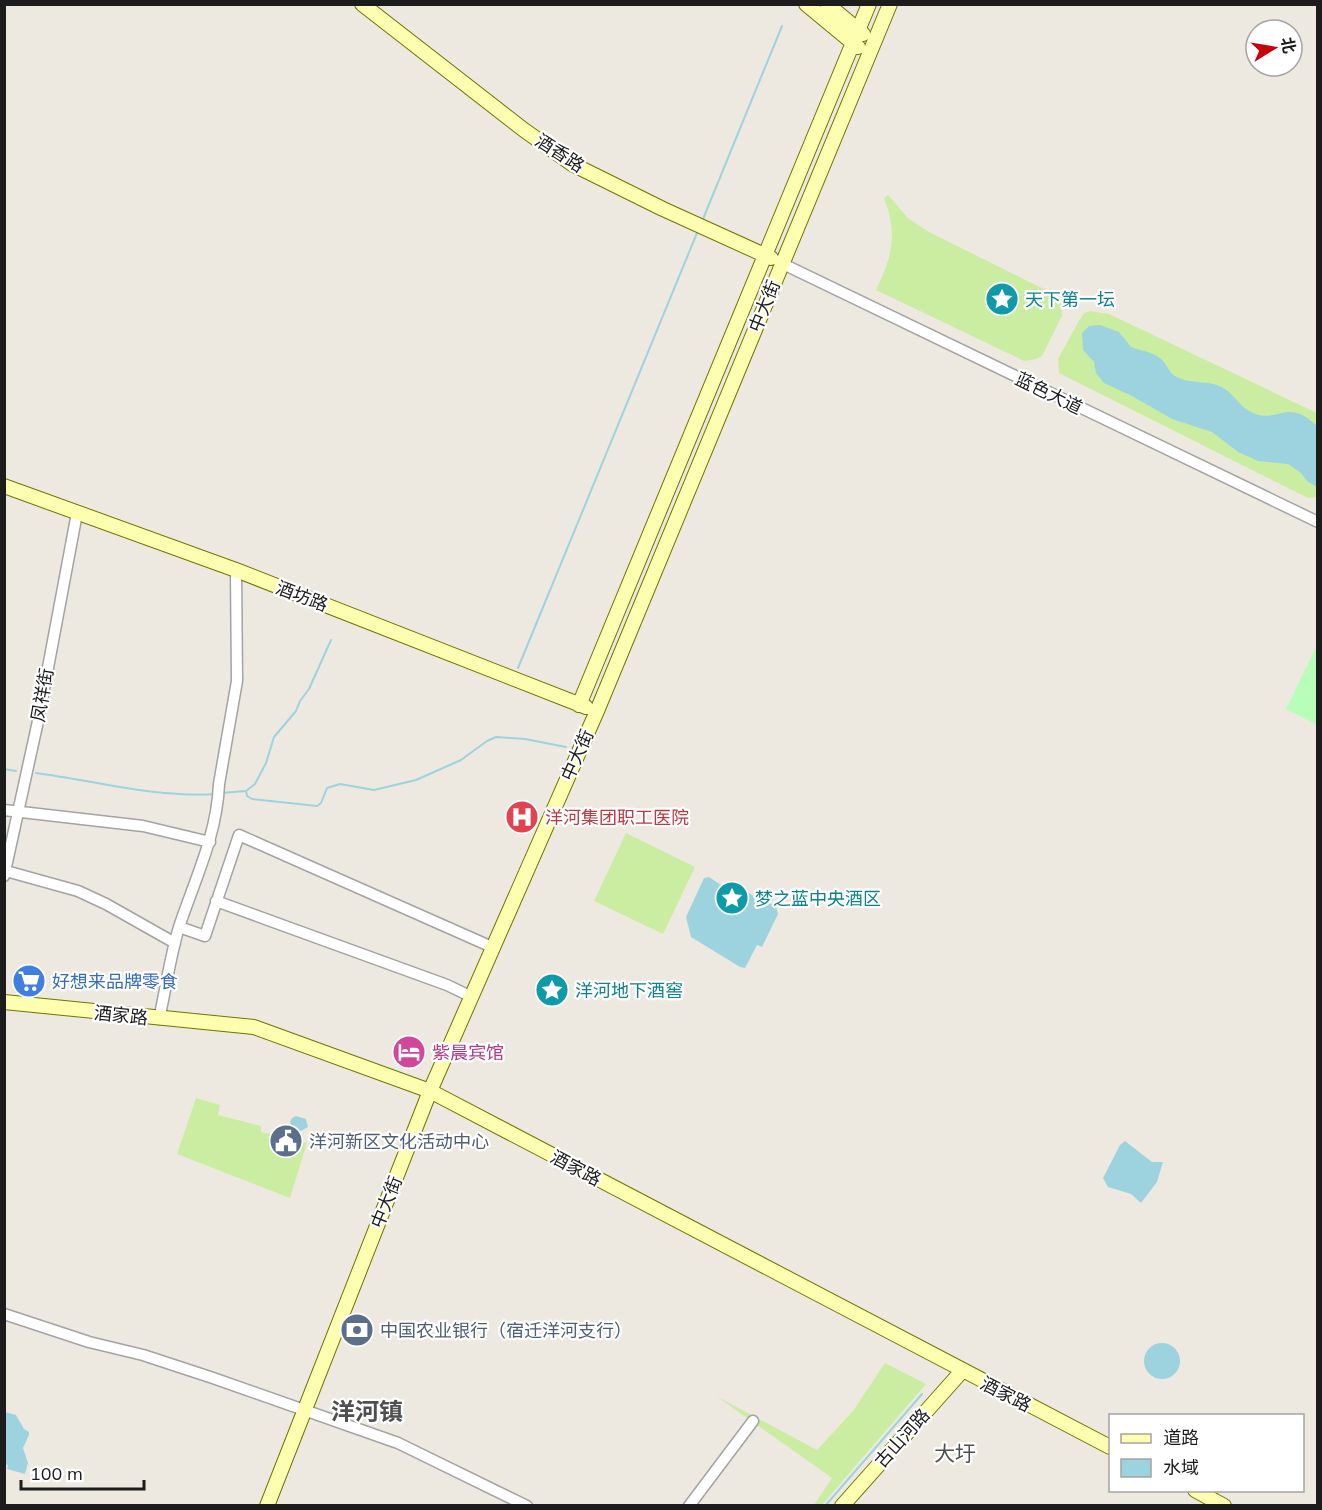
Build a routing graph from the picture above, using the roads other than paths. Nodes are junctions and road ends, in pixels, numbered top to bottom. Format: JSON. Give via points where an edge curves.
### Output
{"nodes":[{"id":1,"x":362,"y":4,"type":"edge"},
{"id":2,"x":806,"y":4,"type":"edge"},
{"id":3,"x":827,"y":4,"type":"edge"},
{"id":4,"x":868,"y":4,"type":"edge"},
{"id":5,"x":890,"y":4,"type":"edge"},
{"id":6,"x":855,"y":36,"type":"junction"},
{"id":7,"x":872,"y":50,"type":"junction"},
{"id":8,"x":765,"y":255,"type":"junction"},
{"id":9,"x":781,"y":263,"type":"junction"},
{"id":10,"x":4,"y":486,"type":"edge"},
{"id":11,"x":77,"y":513,"type":"junction"},
{"id":12,"x":1317,"y":522,"type":"edge"},
{"id":13,"x":236,"y":570,"type":"junction"},
{"id":14,"x":579,"y":705,"type":"junction"},
{"id":15,"x":597,"y":711,"type":"junction"},
{"id":16,"x":4,"y":810,"type":"edge"},
{"id":17,"x":19,"y":812,"type":"junction"},
{"id":18,"x":210,"y":842,"type":"junction"},
{"id":19,"x":5,"y":874,"type":"edge"},
{"id":20,"x":216,"y":901,"type":"junction"},
{"id":21,"x":179,"y":927,"type":"junction"},
{"id":22,"x":175,"y":943,"type":"junction"},
{"id":23,"x":492,"y":946,"type":"junction"},
{"id":24,"x":472,"y":997,"type":"junction"},
{"id":25,"x":4,"y":1002,"type":"edge"},
{"id":26,"x":159,"y":1018,"type":"junction"},
{"id":27,"x":430,"y":1091,"type":"junction"},
{"id":28,"x":4,"y":1314,"type":"edge"},
{"id":29,"x":962,"y":1371,"type":"junction"},
{"id":30,"x":305,"y":1409,"type":"junction"},
{"id":31,"x":753,"y":1421,"type":"dead end"},
{"id":32,"x":1109,"y":1446,"type":"edge"},
{"id":33,"x":1197,"y":1492,"type":"edge"},
{"id":34,"x":267,"y":1506,"type":"edge"},
{"id":35,"x":527,"y":1506,"type":"edge"},
{"id":36,"x":689,"y":1506,"type":"edge"},
{"id":37,"x":842,"y":1506,"type":"edge"},
{"id":38,"x":1224,"y":1506,"type":"edge"}],
"edges":[{"from":1,"to":8,"type":"street","name":"酒香路","via":[[572,164]]},
{"from":2,"to":6,"type":"street"},
{"from":3,"to":6,"type":"street"},
{"from":4,"to":6,"type":"street","name":"中大街"},
{"from":5,"to":7,"type":"street","name":"中大街"},
{"from":6,"to":7,"type":"street"},
{"from":6,"to":8,"type":"street","name":"中大街"},
{"from":7,"to":9,"type":"street","name":"中大街"},
{"from":8,"to":9,"type":"street","name":"酒香路"},
{"from":8,"to":14,"type":"street","name":"中大街"},
{"from":9,"to":12,"type":"street","name":"蓝色大道"},
{"from":9,"to":15,"type":"street","name":"中大街"},
{"from":10,"to":11,"type":"street","name":"酒坊路"},
{"from":11,"to":13,"type":"street","name":"酒坊路"},
{"from":11,"to":17,"type":"street","name":"凤祥街"},
{"from":13,"to":14,"type":"street","name":"酒坊路"},
{"from":13,"to":18,"type":"street","via":[[237,681]]},
{"from":14,"to":15,"type":"street","name":"酒坊路"},
{"from":15,"to":23,"type":"street","name":"中大街"},
{"from":16,"to":17,"type":"street"},
{"from":17,"to":18,"type":"street","via":[[143,826]]},
{"from":17,"to":19,"type":"street","name":"凤祥街"},
{"from":18,"to":21,"type":"street"},
{"from":19,"to":22,"type":"street","via":[[78,891]]},
{"from":20,"to":21,"type":"street","via":[[205,936]]},
{"from":20,"to":23,"type":"street","via":[[239,835]]},
{"from":20,"to":24,"type":"street"},
{"from":21,"to":22,"type":"street"},
{"from":22,"to":26,"type":"street"},
{"from":23,"to":24,"type":"street","name":"中大街"},
{"from":24,"to":27,"type":"street","name":"中大街"},
{"from":25,"to":26,"type":"street","name":"酒家路"},
{"from":26,"to":27,"type":"street","name":"酒家路","via":[[254,1027]]},
{"from":27,"to":29,"type":"street","name":"酒家路"},
{"from":27,"to":30,"type":"street","name":"中大街"},
{"from":28,"to":30,"type":"street"},
{"from":29,"to":32,"type":"street","name":"酒家路"},
{"from":29,"to":37,"type":"street","name":"古山河路"},
{"from":30,"to":34,"type":"street","name":"中大街"},
{"from":30,"to":35,"type":"street","via":[[398,1443]]},
{"from":31,"to":36,"type":"street"},
{"from":33,"to":38,"type":"street"}]}
